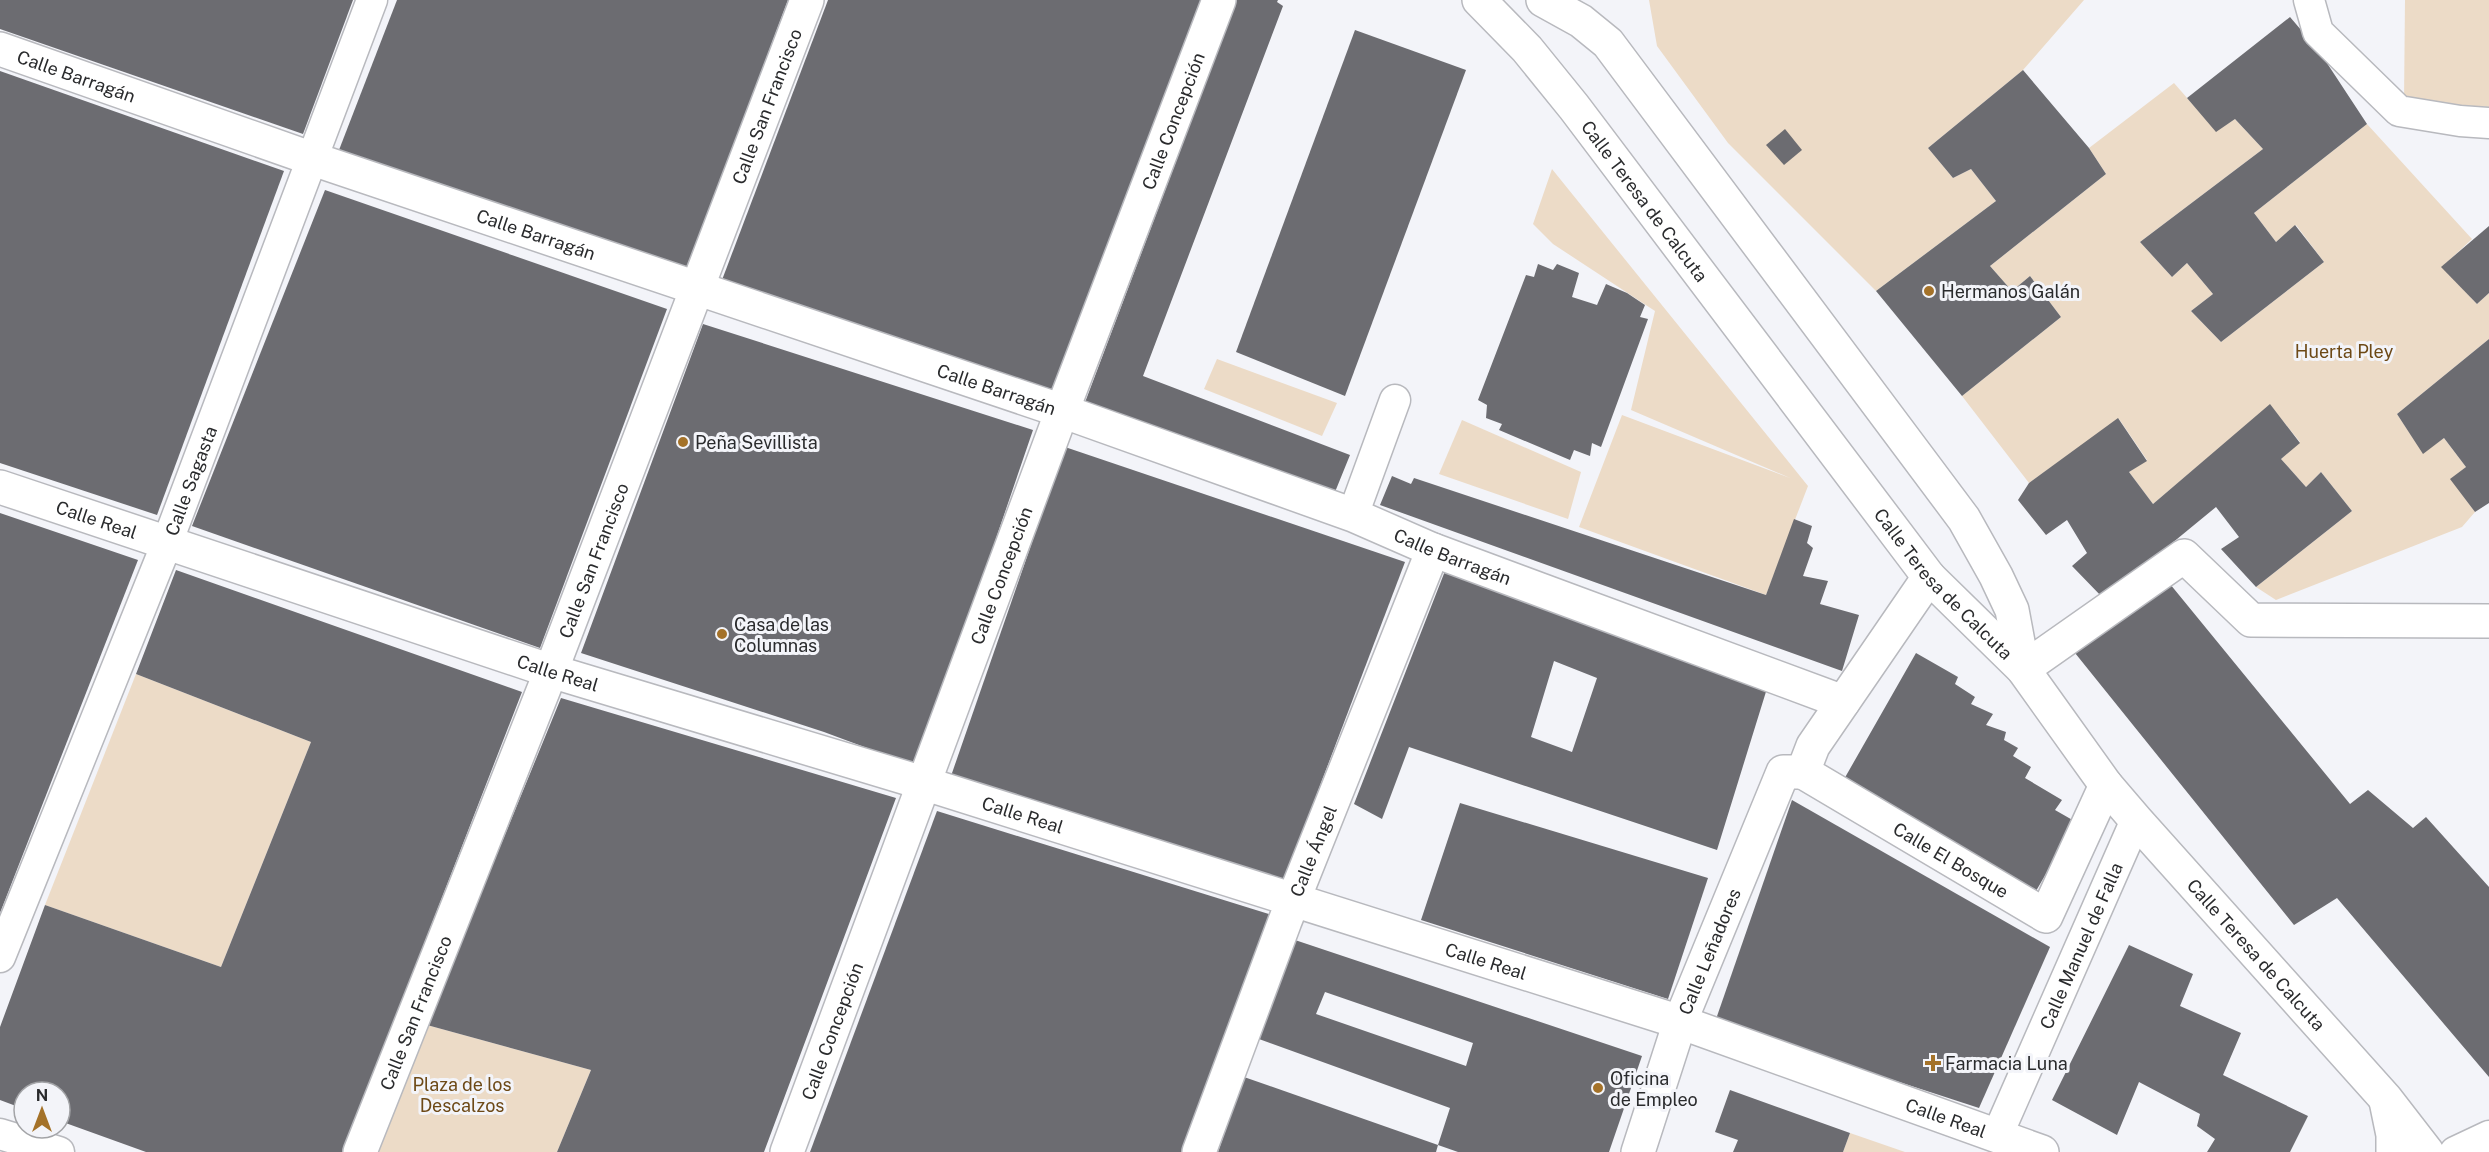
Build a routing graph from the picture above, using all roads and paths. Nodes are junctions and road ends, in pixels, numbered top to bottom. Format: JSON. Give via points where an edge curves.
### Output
{"nodes":[{"id":1,"x":372,"y":0,"type":"edge"},
{"id":2,"x":807,"y":0,"type":"edge"},
{"id":3,"x":1219,"y":0,"type":"edge"},
{"id":4,"x":1479,"y":0,"type":"edge"},
{"id":5,"x":1543,"y":0,"type":"edge"},
{"id":6,"x":2309,"y":0,"type":"edge"},
{"id":7,"x":1587,"y":11,"type":"edge"},
{"id":8,"x":0,"y":49,"type":"edge"},
{"id":9,"x":2489,"y":123,"type":"edge"},
{"id":10,"x":310,"y":158,"type":"junction"},
{"id":11,"x":698,"y":288,"type":"junction"},
{"id":12,"x":1395,"y":400,"type":"dead end"},
{"id":13,"x":1062,"y":411,"type":"junction"},
{"id":14,"x":0,"y":487,"type":"edge"},
{"id":15,"x":1353,"y":515,"type":"junction"},
{"id":16,"x":167,"y":543,"type":"junction"},
{"id":17,"x":1433,"y":550,"type":"junction"},
{"id":18,"x":1929,"y":577,"type":"junction"},
{"id":19,"x":2489,"y":621,"type":"edge"},
{"id":20,"x":2023,"y":669,"type":"junction"},
{"id":21,"x":551,"y":670,"type":"junction"},
{"id":22,"x":1843,"y":702,"type":"junction"},
{"id":23,"x":1803,"y":772,"type":"junction"},
{"id":24,"x":923,"y":783,"type":"junction"},
{"id":25,"x":2106,"y":785,"type":"junction"},
{"id":26,"x":2136,"y":820,"type":"junction"},
{"id":27,"x":1294,"y":898,"type":"junction"},
{"id":28,"x":2046,"y":916,"type":"junction"},
{"id":29,"x":2084,"y":938,"type":"junction"},
{"id":30,"x":0,"y":957,"type":"edge"},
{"id":31,"x":1680,"y":1022,"type":"junction"},
{"id":32,"x":2386,"y":1099,"type":"junction"},
{"id":33,"x":0,"y":1134,"type":"edge"},
{"id":34,"x":1997,"y":1136,"type":"junction"},
{"id":35,"x":2489,"y":1136,"type":"edge"},
{"id":36,"x":59,"y":1152,"type":"edge"},
{"id":37,"x":360,"y":1152,"type":"edge"},
{"id":38,"x":787,"y":1152,"type":"edge"},
{"id":39,"x":1199,"y":1152,"type":"edge"},
{"id":40,"x":1638,"y":1152,"type":"edge"},
{"id":41,"x":2042,"y":1152,"type":"edge"},
{"id":42,"x":2393,"y":1152,"type":"edge"},
{"id":43,"x":2427,"y":1152,"type":"edge"},
{"id":44,"x":2455,"y":1152,"type":"edge"}],
"edges":[{"from":1,"to":10,"type":"street","name":"Calle Sagasta"},
{"from":2,"to":11,"type":"street","name":"Calle San Francisco"},
{"from":3,"to":13,"type":"street","name":"Calle Concepción"},
{"from":4,"to":18,"type":"street","name":"Calle Teresa de Calcuta","via":[[1574,107]]},
{"from":5,"to":7,"type":"street"},
{"from":6,"to":9,"type":"street","via":[[2318,32],[2399,111]]},
{"from":7,"to":20,"type":"street","via":[[1964,519],[2012,610]]},
{"from":8,"to":10,"type":"street","name":"Calle Barragán"},
{"from":10,"to":11,"type":"street","name":"Calle Barragán"},
{"from":10,"to":16,"type":"street","name":"Calle Sagasta"},
{"from":11,"to":13,"type":"street","name":"Calle Barragán"},
{"from":11,"to":21,"type":"street","name":"Calle San Francisco"},
{"from":12,"to":15,"type":"street"},
{"from":13,"to":15,"type":"street","name":"Calle Barragán"},
{"from":13,"to":24,"type":"street","name":"Calle Concepción"},
{"from":14,"to":16,"type":"street","name":"Calle Real"},
{"from":15,"to":17,"type":"street","name":"Calle Barragán"},
{"from":16,"to":21,"type":"street","name":"Calle Real"},
{"from":16,"to":30,"type":"street","name":"Calle Sagasta"},
{"from":17,"to":22,"type":"street","name":"Calle Barragán"},
{"from":17,"to":27,"type":"street","name":"Calle Ángel"},
{"from":18,"to":20,"type":"street","name":"Calle Teresa de Calcuta"},
{"from":18,"to":22,"type":"street"},
{"from":19,"to":20,"type":"street","via":[[2251,620],[2184,556]]},
{"from":20,"to":25,"type":"street","name":"Calle Teresa de Calcuta"},
{"from":21,"to":24,"type":"street","name":"Calle Real"},
{"from":21,"to":37,"type":"street","name":"Calle San Francisco"},
{"from":22,"to":23,"type":"street","via":[[1813,746]]},
{"from":23,"to":28,"type":"street","name":"Calle El Bosque"},
{"from":23,"to":31,"type":"street","name":"Calle Leñadores","via":[[1783,772]]},
{"from":24,"to":27,"type":"street","name":"Calle Real"},
{"from":24,"to":38,"type":"street","name":"Calle Concepción"},
{"from":25,"to":26,"type":"street","name":"Calle Teresa de Calcuta"},
{"from":25,"to":28,"type":"street"},
{"from":26,"to":29,"type":"street","name":"Calle Manuel de Falla"},
{"from":26,"to":32,"type":"street","name":"Calle Teresa de Calcuta"},
{"from":27,"to":31,"type":"street","name":"Calle Real"},
{"from":27,"to":39,"type":"street","name":"Calle Ángel"},
{"from":28,"to":29,"type":"street"},
{"from":29,"to":34,"type":"street","name":"Calle Manuel de Falla"},
{"from":31,"to":34,"type":"street","name":"Calle Real"},
{"from":31,"to":40,"type":"street","name":"Calle Leñadores"},
{"from":32,"to":42,"type":"street"},
{"from":32,"to":43,"type":"street","name":"Calle Teresa de Calcuta"},
{"from":33,"to":36,"type":"street"},
{"from":34,"to":41,"type":"street","name":"Calle Real"},
{"from":35,"to":44,"type":"street"}]}
